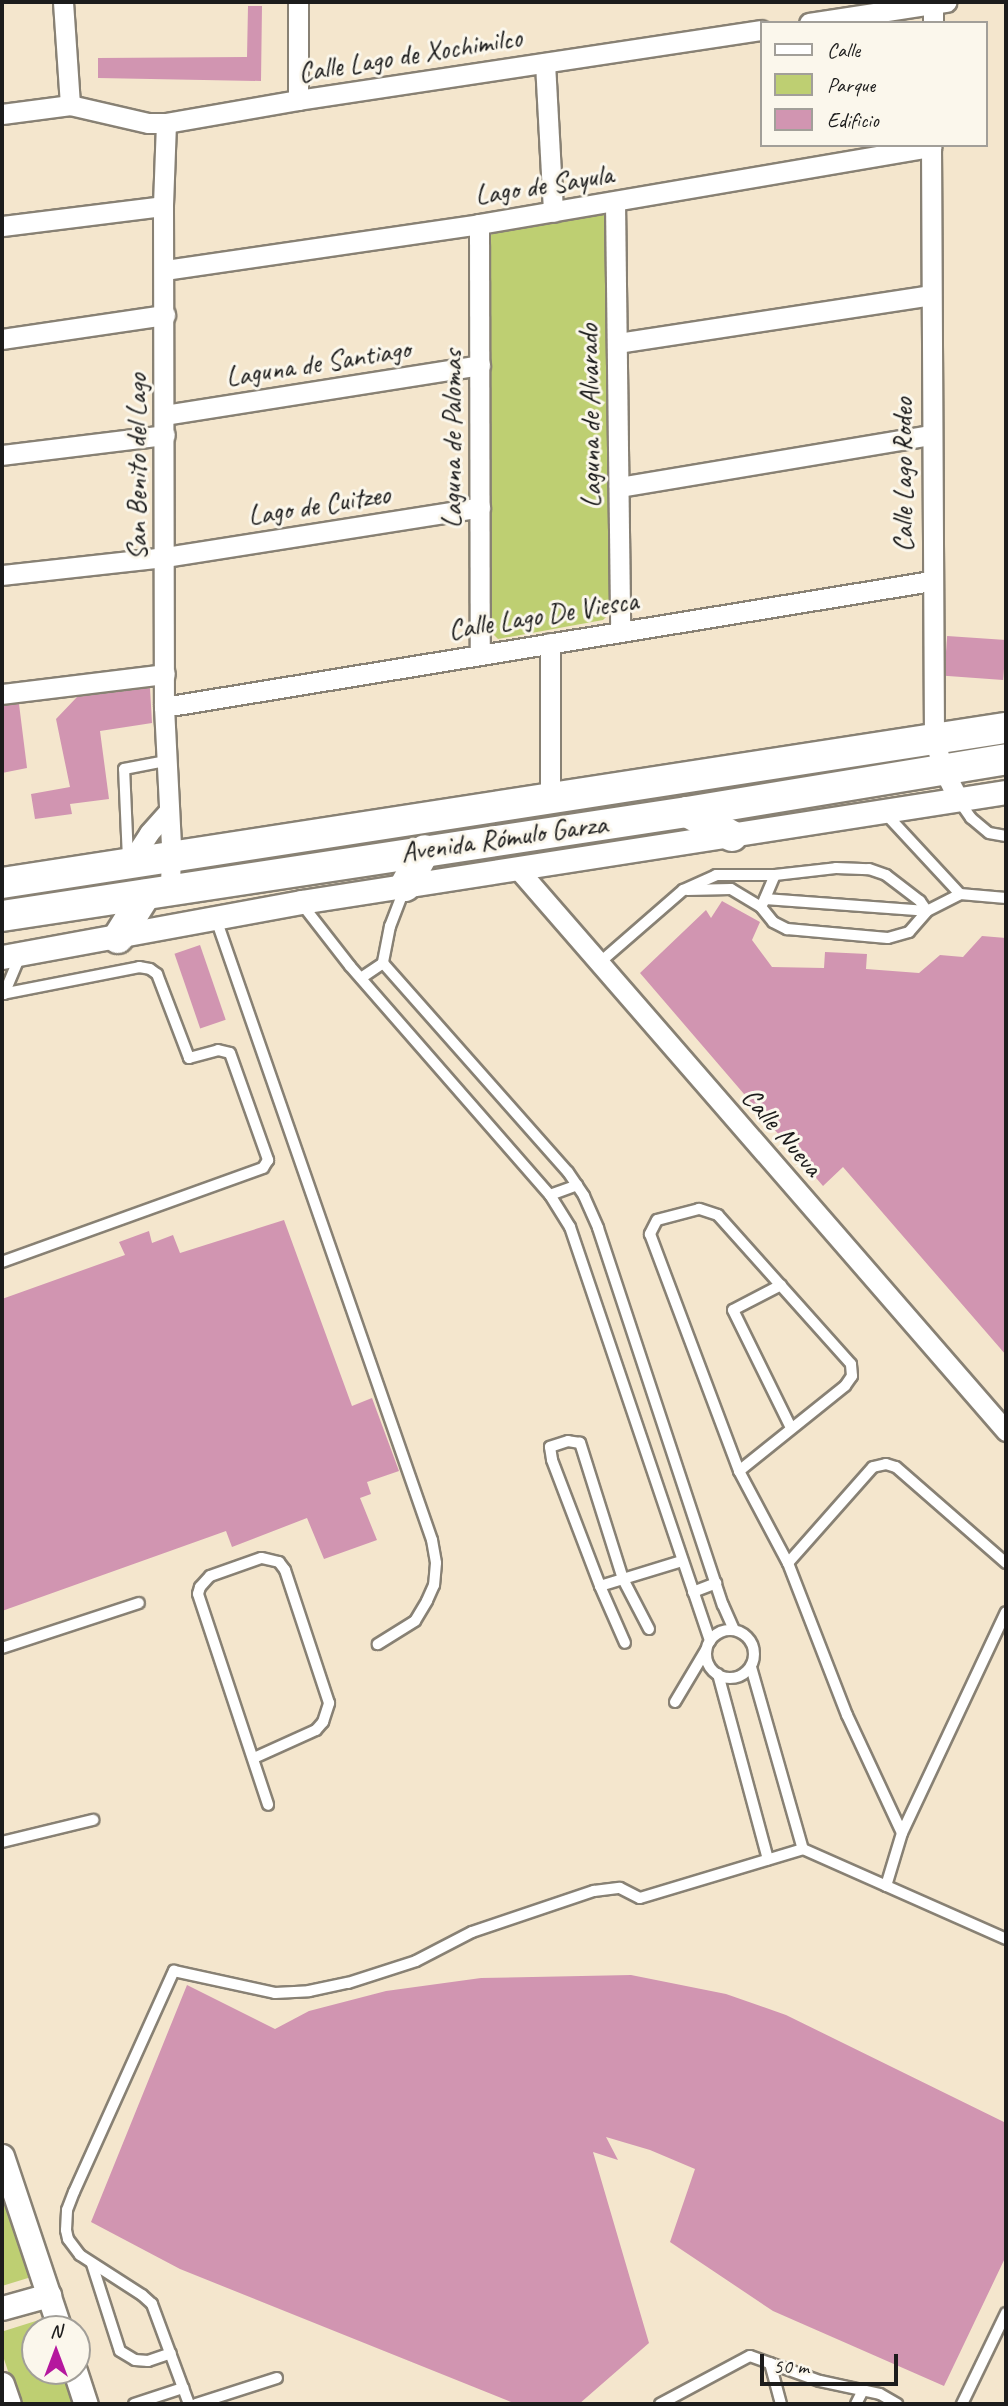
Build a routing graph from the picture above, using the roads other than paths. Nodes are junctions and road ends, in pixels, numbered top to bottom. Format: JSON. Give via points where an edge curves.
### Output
{"nodes":[{"id":1,"x":63,"y":2,"type":"edge"},
{"id":2,"x":298,"y":2,"type":"edge"},
{"id":3,"x":936,"y":8,"type":"edge"},
{"id":4,"x":826,"y":21,"type":"edge"},
{"id":5,"x":760,"y":30,"type":"edge"},
{"id":6,"x":545,"y":63,"type":"junction"},
{"id":7,"x":298,"y":100,"type":"junction"},
{"id":8,"x":70,"y":105,"type":"junction"},
{"id":9,"x":2,"y":114,"type":"edge"},
{"id":10,"x":166,"y":123,"type":"junction"},
{"id":11,"x":925,"y":147,"type":"edge"},
{"id":12,"x":931,"y":147,"type":"edge"},
{"id":13,"x":615,"y":202,"type":"junction"},
{"id":14,"x":163,"y":206,"type":"junction"},
{"id":15,"x":553,"y":212,"type":"junction"},
{"id":16,"x":479,"y":224,"type":"junction"},
{"id":17,"x":2,"y":226,"type":"edge"},
{"id":18,"x":165,"y":270,"type":"junction"},
{"id":19,"x":930,"y":295,"type":"junction"},
{"id":20,"x":165,"y":315,"type":"junction"},
{"id":21,"x":2,"y":339,"type":"edge"},
{"id":22,"x":618,"y":343,"type":"junction"},
{"id":23,"x":480,"y":365,"type":"junction"},
{"id":24,"x":165,"y":415,"type":"junction"},
{"id":25,"x":165,"y":435,"type":"junction"},
{"id":26,"x":931,"y":435,"type":"junction"},
{"id":27,"x":2,"y":455,"type":"edge"},
{"id":28,"x":619,"y":487,"type":"junction"},
{"id":29,"x":480,"y":508,"type":"junction"},
{"id":30,"x":166,"y":557,"type":"junction"},
{"id":31,"x":2,"y":575,"type":"edge"},
{"id":32,"x":931,"y":581,"type":"junction"},
{"id":33,"x":620,"y":630,"type":"junction"},
{"id":34,"x":550,"y":643,"type":"junction"},
{"id":35,"x":480,"y":653,"type":"junction"},
{"id":36,"x":165,"y":674,"type":"junction"},
{"id":37,"x":2,"y":694,"type":"edge"},
{"id":38,"x":164,"y":707,"type":"junction"},
{"id":39,"x":1006,"y":728,"type":"edge"},
{"id":40,"x":934,"y":738,"type":"junction"},
{"id":41,"x":1006,"y":759,"type":"edge"},
{"id":42,"x":166,"y":761,"type":"junction"},
{"id":43,"x":943,"y":769,"type":"junction"},
{"id":44,"x":1006,"y":792,"type":"edge"},
{"id":45,"x":550,"y":799,"type":"junction"},
{"id":46,"x":958,"y":799,"type":"junction"},
{"id":47,"x":881,"y":809,"type":"junction"},
{"id":48,"x":169,"y":811,"type":"junction"},
{"id":49,"x":688,"y":812,"type":"junction"},
{"id":50,"x":732,"y":836,"type":"junction"},
{"id":51,"x":1006,"y":836,"type":"edge"},
{"id":52,"x":425,"y":850,"type":"junction"},
{"id":53,"x":172,"y":856,"type":"junction"},
{"id":54,"x":129,"y":862,"type":"junction"},
{"id":55,"x":517,"y":868,"type":"junction"},
{"id":56,"x":775,"y":875,"type":"junction"},
{"id":57,"x":2,"y":883,"type":"edge"},
{"id":58,"x":405,"y":886,"type":"junction"},
{"id":59,"x":683,"y":890,"type":"junction"},
{"id":60,"x":158,"y":892,"type":"junction"},
{"id":61,"x":960,"y":894,"type":"junction"},
{"id":62,"x":1006,"y":898,"type":"edge"},
{"id":63,"x":301,"y":902,"type":"junction"},
{"id":64,"x":763,"y":903,"type":"junction"},
{"id":65,"x":927,"y":911,"type":"junction"},
{"id":66,"x":2,"y":916,"type":"edge"},
{"id":67,"x":216,"y":919,"type":"junction"},
{"id":68,"x":118,"y":938,"type":"junction"},
{"id":69,"x":11,"y":955,"type":"edge"},
{"id":70,"x":383,"y":963,"type":"junction"},
{"id":71,"x":598,"y":964,"type":"junction"},
{"id":72,"x":361,"y":978,"type":"junction"},
{"id":73,"x":3,"y":994,"type":"edge"},
{"id":74,"x":577,"y":1185,"type":"junction"},
{"id":75,"x":550,"y":1195,"type":"junction"},
{"id":76,"x":2,"y":1262,"type":"edge"},
{"id":77,"x":781,"y":1285,"type":"junction"},
{"id":78,"x":791,"y":1428,"type":"junction"},
{"id":79,"x":1006,"y":1431,"type":"edge"},
{"id":80,"x":739,"y":1471,"type":"junction"},
{"id":81,"x":682,"y":1561,"type":"junction"},
{"id":82,"x":788,"y":1563,"type":"junction"},
{"id":83,"x":1006,"y":1563,"type":"edge"},
{"id":84,"x":623,"y":1579,"type":"junction"},
{"id":85,"x":716,"y":1583,"type":"junction"},
{"id":86,"x":600,"y":1586,"type":"junction"},
{"id":87,"x":693,"y":1592,"type":"junction"},
{"id":88,"x":139,"y":1603,"type":"dead end"},
{"id":89,"x":1006,"y":1612,"type":"edge"},
{"id":90,"x":649,"y":1629,"type":"dead end"},
{"id":91,"x":734,"y":1630,"type":"junction"},
{"id":92,"x":625,"y":1643,"type":"dead end"},
{"id":93,"x":378,"y":1644,"type":"dead end"},
{"id":94,"x":708,"y":1646,"type":"junction"},
{"id":95,"x":2,"y":1648,"type":"edge"},
{"id":96,"x":751,"y":1667,"type":"junction"},
{"id":97,"x":718,"y":1674,"type":"junction"},
{"id":98,"x":674,"y":1702,"type":"dead end"},
{"id":99,"x":254,"y":1758,"type":"junction"},
{"id":100,"x":268,"y":1805,"type":"dead end"},
{"id":101,"x":93,"y":1820,"type":"dead end"},
{"id":102,"x":902,"y":1833,"type":"junction"},
{"id":103,"x":2,"y":1842,"type":"edge"},
{"id":104,"x":803,"y":1849,"type":"junction"},
{"id":105,"x":768,"y":1859,"type":"junction"},
{"id":106,"x":887,"y":1886,"type":"junction"},
{"id":107,"x":1006,"y":1939,"type":"edge"},
{"id":108,"x":2,"y":2156,"type":"edge"},
{"id":109,"x":92,"y":2264,"type":"junction"},
{"id":110,"x":49,"y":2295,"type":"junction"},
{"id":111,"x":2,"y":2308,"type":"edge"},
{"id":112,"x":1006,"y":2313,"type":"edge"},
{"id":113,"x":55,"y":2315,"type":"edge"},
{"id":114,"x":171,"y":2353,"type":"junction"},
{"id":115,"x":770,"y":2363,"type":"junction"},
{"id":116,"x":277,"y":2378,"type":"dead end"},
{"id":117,"x":2,"y":2384,"type":"edge"},
{"id":118,"x":80,"y":2385,"type":"edge"},
{"id":119,"x":183,"y":2388,"type":"junction"},
{"id":120,"x":863,"y":2390,"type":"junction"},
{"id":121,"x":9,"y":2404,"type":"edge"},
{"id":122,"x":86,"y":2404,"type":"edge"},
{"id":123,"x":134,"y":2404,"type":"edge"},
{"id":124,"x":189,"y":2404,"type":"edge"},
{"id":125,"x":196,"y":2404,"type":"edge"},
{"id":126,"x":660,"y":2404,"type":"edge"},
{"id":127,"x":781,"y":2404,"type":"edge"},
{"id":128,"x":856,"y":2404,"type":"edge"},
{"id":129,"x":897,"y":2404,"type":"edge"},
{"id":130,"x":962,"y":2404,"type":"edge"}],
"edges":[{"from":1,"to":8,"type":"street"},
{"from":2,"to":7,"type":"street"},
{"from":3,"to":4,"type":"street"},
{"from":5,"to":6,"type":"street","name":"Calle Lago de Xochimilco"},
{"from":6,"to":7,"type":"street","name":"Calle Lago de Xochimilco"},
{"from":6,"to":15,"type":"street"},
{"from":7,"to":10,"type":"street","name":"Calle Lago de Xochimilco"},
{"from":8,"to":9,"type":"street"},
{"from":8,"to":10,"type":"street","name":"Calle Lago de Xochimilco"},
{"from":10,"to":14,"type":"street","name":"San Benito del Lago"},
{"from":11,"to":13,"type":"street","name":"Lago de Sayula"},
{"from":12,"to":19,"type":"street","name":"Calle Lago Rodeo"},
{"from":13,"to":15,"type":"street","name":"Lago de Sayula"},
{"from":13,"to":22,"type":"street","name":"Laguna de Alvarado"},
{"from":14,"to":17,"type":"street"},
{"from":14,"to":18,"type":"street","name":"San Benito del Lago"},
{"from":15,"to":16,"type":"street","name":"Lago de Sayula"},
{"from":16,"to":18,"type":"street","name":"Lago de Sayula"},
{"from":16,"to":23,"type":"street","name":"Laguna de Palomas"},
{"from":18,"to":20,"type":"street","name":"San Benito del Lago"},
{"from":19,"to":22,"type":"street"},
{"from":19,"to":26,"type":"street","name":"Calle Lago Rodeo"},
{"from":20,"to":21,"type":"street"},
{"from":20,"to":24,"type":"street","name":"San Benito del Lago"},
{"from":22,"to":28,"type":"street","name":"Laguna de Alvarado"},
{"from":23,"to":24,"type":"street","name":"Laguna de Santiago"},
{"from":23,"to":29,"type":"street","name":"Laguna de Palomas"},
{"from":24,"to":25,"type":"street","name":"San Benito del Lago"},
{"from":25,"to":27,"type":"street"},
{"from":25,"to":30,"type":"street","name":"San Benito del Lago"},
{"from":26,"to":28,"type":"street"},
{"from":26,"to":32,"type":"street","name":"Calle Lago Rodeo"},
{"from":28,"to":33,"type":"street","name":"Laguna de Alvarado"},
{"from":29,"to":30,"type":"street","name":"Lago de Cuitzeo"},
{"from":29,"to":35,"type":"street","name":"Laguna de Palomas"},
{"from":30,"to":31,"type":"street","name":"Lago de Cuitzeo"},
{"from":30,"to":36,"type":"street","name":"San Benito del Lago"},
{"from":32,"to":33,"type":"street","name":"Calle Lago De Viesca"},
{"from":32,"to":40,"type":"street","name":"Calle Lago Rodeo"},
{"from":33,"to":34,"type":"street","name":"Calle Lago De Viesca"},
{"from":34,"to":35,"type":"street","name":"Calle Lago De Viesca"},
{"from":34,"to":45,"type":"street"},
{"from":35,"to":38,"type":"street","name":"Calle Lago De Viesca"},
{"from":36,"to":37,"type":"street"},
{"from":36,"to":38,"type":"street","name":"San Benito del Lago"},
{"from":38,"to":42,"type":"street","name":"San Benito del Lago"},
{"from":39,"to":40,"type":"main road","name":"Avenida Rómulo Garza"},
{"from":40,"to":43,"type":"street","name":"Calle Lago Rodeo"},
{"from":40,"to":45,"type":"main road","name":"Avenida Rómulo Garza"},
{"from":41,"to":43,"type":"main road","name":"Avenida Rómulo Garza"},
{"from":42,"to":48,"type":"street","name":"San Benito del Lago"},
{"from":42,"to":54,"type":"lane","via":[[124,769]]},
{"from":43,"to":46,"type":"street","name":"Calle Lago Rodeo"},
{"from":43,"to":49,"type":"main road","name":"Avenida Rómulo Garza"},
{"from":44,"to":46,"type":"street"},
{"from":45,"to":53,"type":"main road","name":"Avenida Rómulo Garza"},
{"from":46,"to":47,"type":"street"},
{"from":46,"to":51,"type":"lane","via":[[989,833]]},
{"from":47,"to":50,"type":"street"},
{"from":47,"to":61,"type":"lane"},
{"from":48,"to":53,"type":"street","name":"San Benito del Lago"},
{"from":48,"to":54,"type":"street"},
{"from":49,"to":50,"type":"main road"},
{"from":49,"to":52,"type":"main road","name":"Avenida Rómulo Garza"},
{"from":50,"to":55,"type":"street"},
{"from":52,"to":58,"type":"main road"},
{"from":52,"to":60,"type":"main road","name":"Avenida Rómulo Garza"},
{"from":53,"to":54,"type":"main road","name":"Avenida Rómulo Garza"},
{"from":53,"to":60,"type":"street","name":"San Benito del Lago"},
{"from":54,"to":57,"type":"main road","name":"Avenida Rómulo Garza"},
{"from":55,"to":58,"type":"street"},
{"from":55,"to":71,"type":"street","name":"Calle Nueva"},
{"from":56,"to":59,"type":"lane","via":[[716,875]]},
{"from":56,"to":64,"type":"lane"},
{"from":56,"to":65,"type":"lane","via":[[869,869],[887,875]]},
{"from":58,"to":63,"type":"street"},
{"from":58,"to":70,"type":"lane"},
{"from":59,"to":64,"type":"lane","via":[[722,887]]},
{"from":59,"to":71,"type":"lane"},
{"from":60,"to":66,"type":"main road","name":"Avenida Rómulo Garza"},
{"from":60,"to":68,"type":"main road"},
{"from":61,"to":62,"type":"lane"},
{"from":61,"to":65,"type":"lane"},
{"from":63,"to":67,"type":"street"},
{"from":63,"to":72,"type":"lane"},
{"from":64,"to":65,"type":"lane"},
{"from":64,"to":65,"type":"lane","via":[[773,922],[787,929],[888,938],[909,932]]},
{"from":67,"to":68,"type":"street"},
{"from":67,"to":93,"type":"lane","via":[[432,1541],[436,1563],[427,1601],[415,1621]]},
{"from":68,"to":69,"type":"street"},
{"from":69,"to":73,"type":"lane"},
{"from":70,"to":72,"type":"lane"},
{"from":70,"to":74,"type":"lane"},
{"from":71,"to":79,"type":"street","name":"Calle Nueva"},
{"from":72,"to":75,"type":"lane"},
{"from":73,"to":76,"type":"lane","via":[[139,967],[150,969],[157,974],[189,1058],[218,1050],[230,1053],[268,1164]]},
{"from":74,"to":75,"type":"lane"},
{"from":74,"to":85,"type":"lane","via":[[598,1228]]},
{"from":75,"to":81,"type":"lane","via":[[579,1250]]},
{"from":77,"to":78,"type":"lane","via":[[733,1310]]},
{"from":77,"to":78,"type":"lane","via":[[851,1364],[852,1376]]},
{"from":77,"to":80,"type":"lane","via":[[711,1211],[699,1209],[657,1220],[652,1226],[650,1234]]},
{"from":78,"to":80,"type":"lane"},
{"from":80,"to":82,"type":"lane"},
{"from":81,"to":84,"type":"lane"},
{"from":81,"to":87,"type":"lane"},
{"from":82,"to":83,"type":"lane","via":[[873,1467],[886,1464],[896,1467]]},
{"from":82,"to":102,"type":"lane","via":[[847,1715]]},
{"from":84,"to":86,"type":"lane"},
{"from":84,"to":86,"type":"lane","via":[[580,1443],[568,1441],[550,1447],[552,1460]]},
{"from":84,"to":90,"type":"lane"},
{"from":85,"to":87,"type":"lane"},
{"from":85,"to":91,"type":"lane"},
{"from":86,"to":92,"type":"lane"},
{"from":87,"to":94,"type":"lane"},
{"from":88,"to":95,"type":"lane"},
{"from":89,"to":102,"type":"lane"},
{"from":91,"to":94,"type":"lane","via":[[725,1630]]},
{"from":91,"to":96,"type":"lane","via":[[743,1633],[754,1649]]},
{"from":94,"to":97,"type":"lane","via":[[711,1668]]},
{"from":94,"to":98,"type":"lane"},
{"from":96,"to":97,"type":"lane","via":[[736,1677]]},
{"from":96,"to":104,"type":"lane"},
{"from":97,"to":105,"type":"lane"},
{"from":99,"to":99,"type":"lane","via":[[198,1594],[210,1576],[261,1558],[279,1562],[285,1570],[329,1703],[316,1730]]},
{"from":99,"to":100,"type":"lane"},
{"from":101,"to":103,"type":"lane"},
{"from":102,"to":106,"type":"lane"},
{"from":104,"to":105,"type":"lane"},
{"from":104,"to":106,"type":"lane"},
{"from":105,"to":109,"type":"lane","via":[[640,1898],[620,1888],[594,1891],[472,1932],[416,1961],[309,1991],[275,1993],[174,1971],[67,2210],[68,2239]]},
{"from":106,"to":107,"type":"lane"},
{"from":108,"to":110,"type":"street"},
{"from":109,"to":114,"type":"lane","via":[[152,2304]]},
{"from":109,"to":114,"type":"lane","via":[[120,2351],[148,2361]]},
{"from":110,"to":111,"type":"street"},
{"from":110,"to":113,"type":"street"},
{"from":112,"to":130,"type":"lane"},
{"from":114,"to":119,"type":"lane"},
{"from":115,"to":120,"type":"lane"},
{"from":115,"to":126,"type":"lane","via":[[743,2357]]},
{"from":115,"to":127,"type":"lane"},
{"from":116,"to":125,"type":"lane"},
{"from":117,"to":121,"type":"street"},
{"from":118,"to":122,"type":"street"},
{"from":119,"to":123,"type":"lane"},
{"from":119,"to":124,"type":"lane"},
{"from":120,"to":128,"type":"lane"},
{"from":120,"to":129,"type":"lane"}]}
